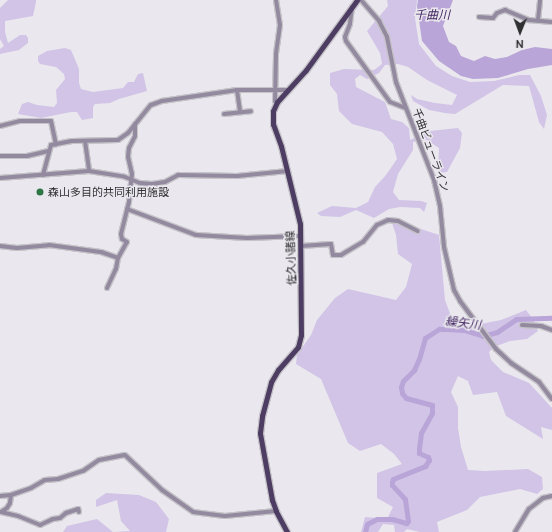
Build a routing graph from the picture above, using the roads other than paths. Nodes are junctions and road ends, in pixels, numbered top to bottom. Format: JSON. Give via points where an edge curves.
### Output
{"nodes":[{"id":1,"x":276,"y":0,"type":"edge"},
{"id":2,"x":357,"y":0,"type":"edge"},
{"id":3,"x":361,"y":0,"type":"edge"},
{"id":4,"x":540,"y":0,"type":"edge"},
{"id":5,"x":352,"y":6,"type":"junction"},
{"id":6,"x":480,"y":17,"type":"dead end"},
{"id":7,"x":538,"y":20,"type":"junction"},
{"id":8,"x":552,"y":22,"type":"edge"},
{"id":9,"x":237,"y":90,"type":"junction"},
{"id":10,"x":275,"y":90,"type":"junction"},
{"id":11,"x":288,"y":90,"type":"junction"},
{"id":12,"x":277,"y":102,"type":"junction"},
{"id":13,"x":406,"y":108,"type":"junction"},
{"id":14,"x":251,"y":110,"type":"dead end"},
{"id":15,"x":240,"y":112,"type":"junction"},
{"id":16,"x":224,"y":114,"type":"dead end"},
{"id":17,"x":135,"y":124,"type":"junction"},
{"id":18,"x":0,"y":126,"type":"edge"},
{"id":19,"x":85,"y":141,"type":"junction"},
{"id":20,"x":56,"y":144,"type":"junction"},
{"id":21,"x":48,"y":151,"type":"junction"},
{"id":22,"x":0,"y":156,"type":"edge"},
{"id":23,"x":89,"y":171,"type":"junction"},
{"id":24,"x":288,"y":171,"type":"junction"},
{"id":25,"x":43,"y":174,"type":"junction"},
{"id":26,"x":0,"y":178,"type":"edge"},
{"id":27,"x":132,"y":179,"type":"junction"},
{"id":28,"x":127,"y":209,"type":"junction"},
{"id":29,"x":418,"y":231,"type":"dead end"},
{"id":30,"x":300,"y":236,"type":"junction"},
{"id":31,"x":0,"y":246,"type":"edge"},
{"id":32,"x":301,"y":246,"type":"junction"},
{"id":33,"x":118,"y":258,"type":"junction"},
{"id":34,"x":107,"y":288,"type":"dead end"},
{"id":35,"x":522,"y":325,"type":"dead end"},
{"id":36,"x":552,"y":330,"type":"edge"},
{"id":37,"x":552,"y":399,"type":"edge"},
{"id":38,"x":10,"y":495,"type":"junction"},
{"id":39,"x":0,"y":496,"type":"edge"},
{"id":40,"x":552,"y":496,"type":"edge"},
{"id":41,"x":276,"y":511,"type":"junction"},
{"id":42,"x":79,"y":512,"type":"dead end"},
{"id":43,"x":287,"y":532,"type":"edge"},
{"id":44,"x":515,"y":532,"type":"edge"}],
"edges":[{"from":1,"to":10,"type":"street","via":[[280,25]]},
{"from":2,"to":5,"type":"main road"},
{"from":3,"to":13,"type":"street","name":"千曲ビューライン","via":[[386,33],[396,82]]},
{"from":4,"to":7,"type":"street"},
{"from":5,"to":11,"type":"main road","via":[[306,70]]},
{"from":5,"to":13,"type":"street","via":[[350,24],[344,37],[346,41],[390,102]]},
{"from":6,"to":7,"type":"street","via":[[493,18],[505,10],[529,20]]},
{"from":7,"to":8,"type":"street"},
{"from":9,"to":10,"type":"street"},
{"from":9,"to":15,"type":"street"},
{"from":9,"to":17,"type":"street","via":[[162,101],[151,105]]},
{"from":10,"to":11,"type":"street"},
{"from":10,"to":12,"type":"street"},
{"from":11,"to":12,"type":"main road"},
{"from":12,"to":24,"type":"main road","name":"佐久小諸線","via":[[272,118]]},
{"from":13,"to":37,"type":"street","name":"千曲ビューライン","via":[[436,185],[444,247],[452,282],[460,301],[496,349],[539,382]]},
{"from":14,"to":15,"type":"street"},
{"from":15,"to":16,"type":"street"},
{"from":17,"to":19,"type":"street","via":[[118,140]]},
{"from":17,"to":27,"type":"street","via":[[135,136],[128,157]]},
{"from":18,"to":20,"type":"street","via":[[20,120],[51,121]]},
{"from":19,"to":20,"type":"street"},
{"from":19,"to":23,"type":"street"},
{"from":20,"to":21,"type":"street","via":[[50,146]]},
{"from":21,"to":22,"type":"street","via":[[27,156]]},
{"from":21,"to":25,"type":"street"},
{"from":23,"to":25,"type":"street"},
{"from":23,"to":27,"type":"street"},
{"from":24,"to":27,"type":"street","via":[[237,176],[178,175],[165,182],[152,184]]},
{"from":24,"to":30,"type":"main road","name":"佐久小諸線","via":[[299,215]]},
{"from":25,"to":26,"type":"street"},
{"from":27,"to":28,"type":"street"},
{"from":28,"to":30,"type":"street","via":[[196,235],[247,238]]},
{"from":28,"to":33,"type":"street","via":[[121,234],[122,239],[127,242]]},
{"from":29,"to":32,"type":"street","via":[[398,221],[388,220],[377,225],[363,242],[341,255],[333,255],[331,244]]},
{"from":30,"to":32,"type":"main road","name":"佐久小諸線"},
{"from":31,"to":33,"type":"street","via":[[17,248],[49,245],[101,252]]},
{"from":32,"to":41,"type":"main road","name":"佐久小諸線","via":[[300,341],[271,382],[261,424],[261,444]]},
{"from":33,"to":34,"type":"street"},
{"from":35,"to":36,"type":"street","via":[[542,326]]},
{"from":38,"to":39,"type":"street"},
{"from":38,"to":41,"type":"street","via":[[45,480],[58,479],[83,471],[99,460],[125,455],[162,490],[193,512],[225,516]]},
{"from":38,"to":42,"type":"street","via":[[10,503],[1,512],[40,525],[60,518],[66,513],[78,509]]},
{"from":40,"to":44,"type":"street","via":[[543,498],[530,509]]},
{"from":41,"to":43,"type":"main road","name":"佐久小諸線"}]}
